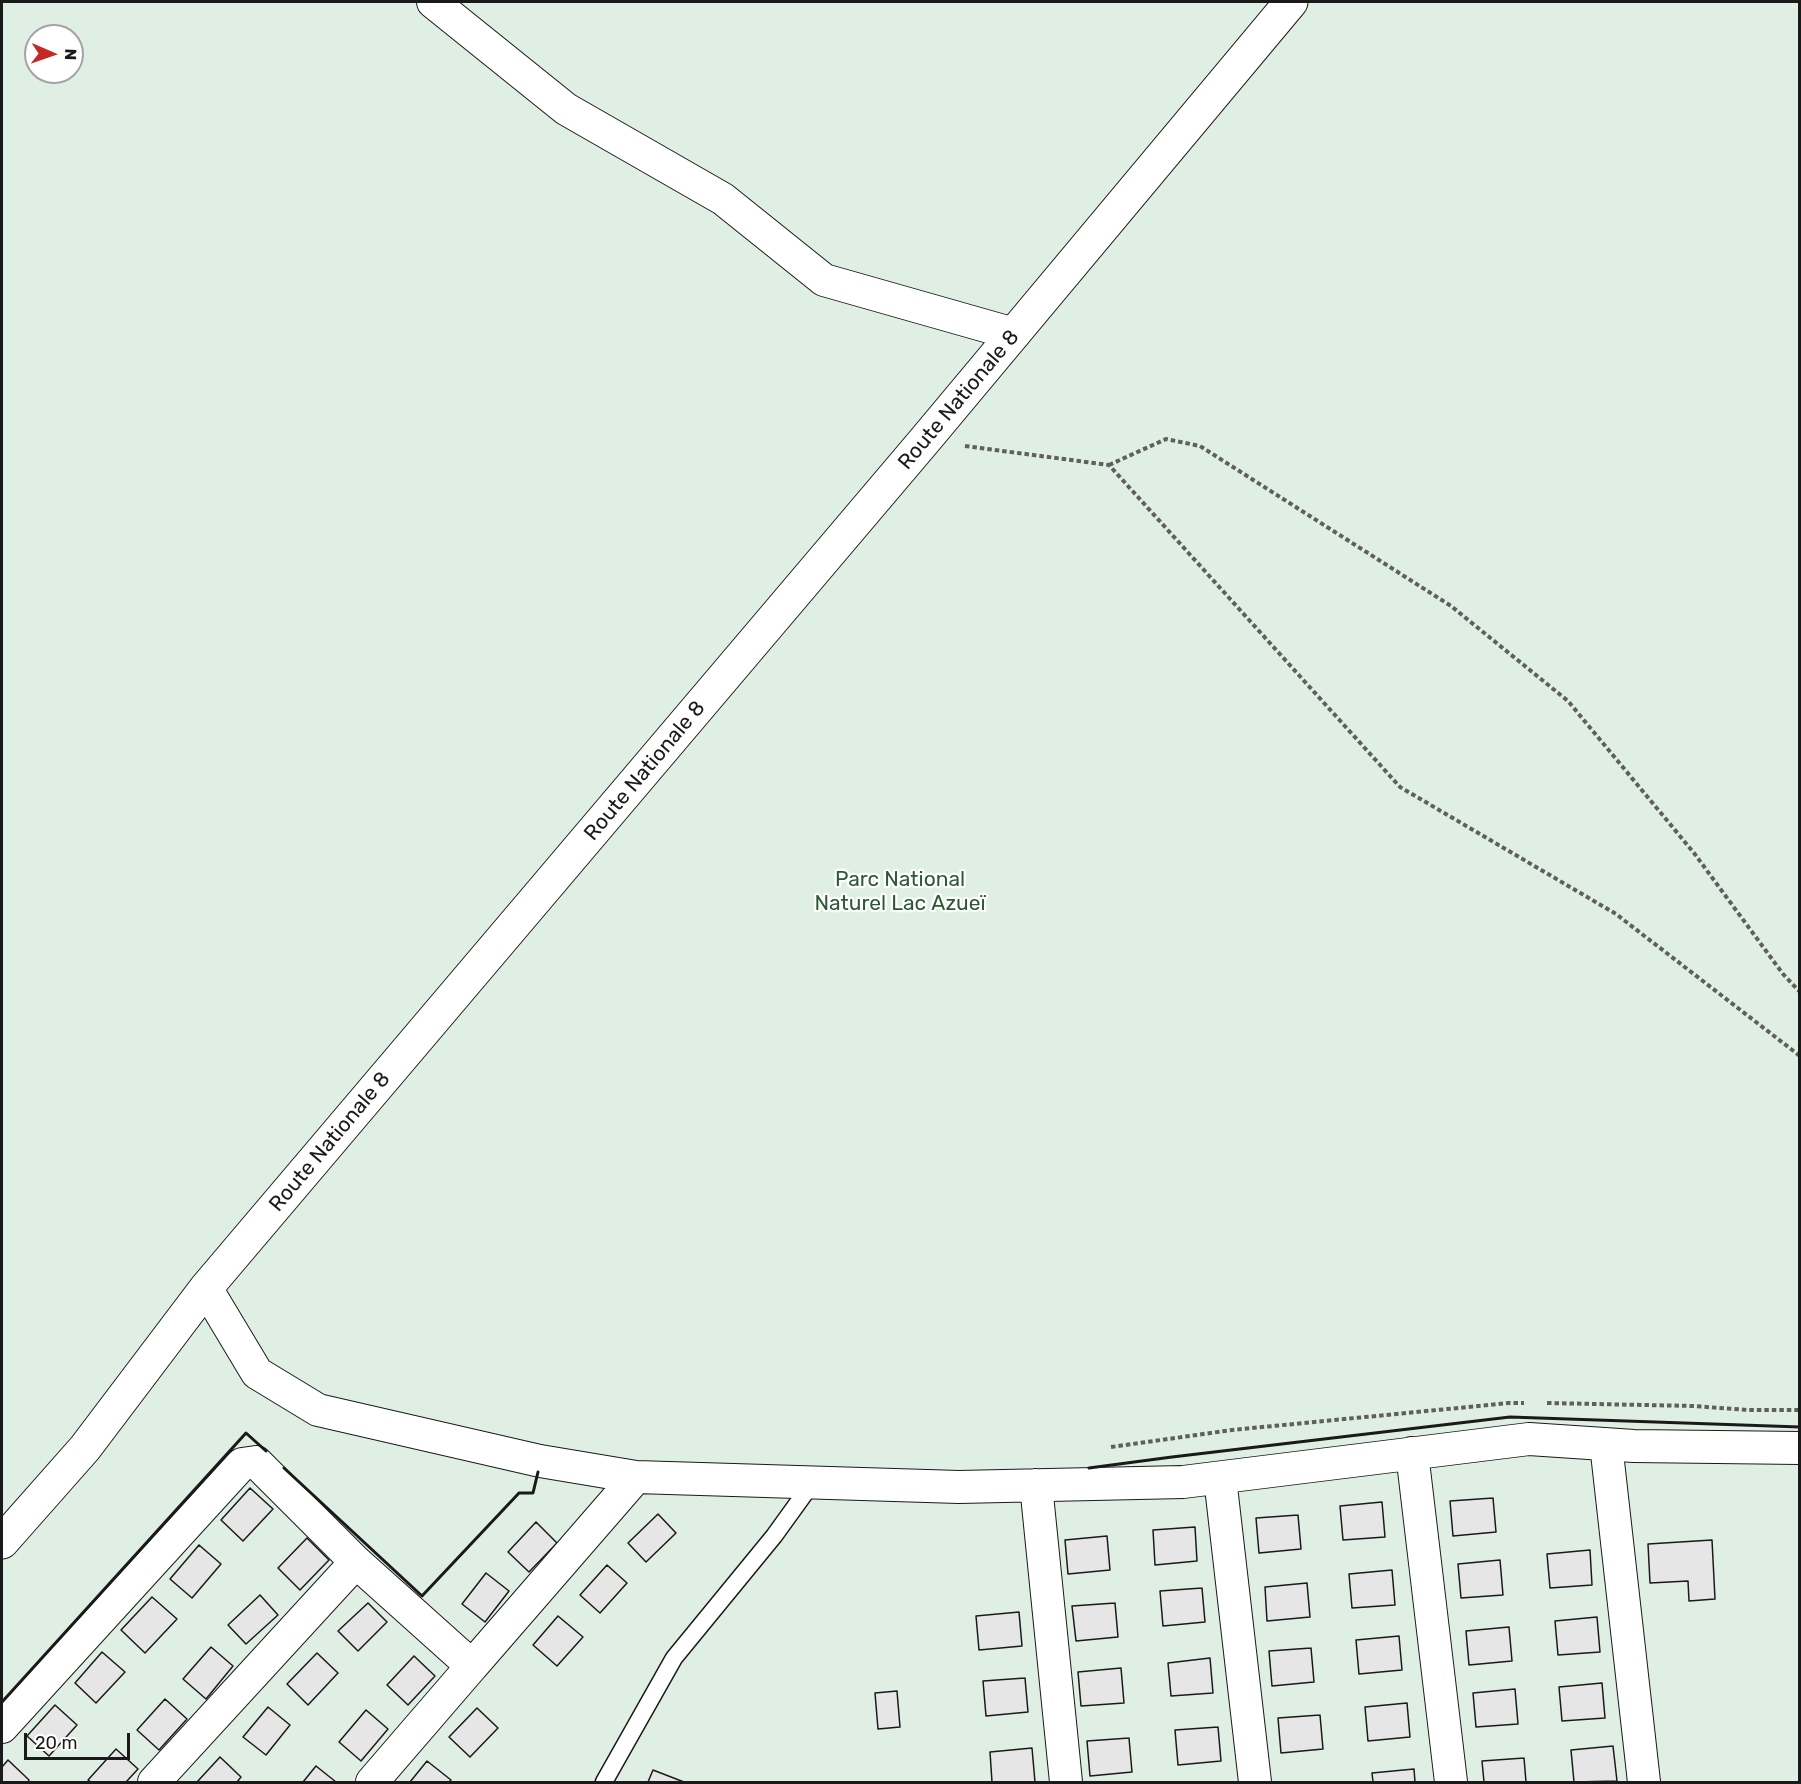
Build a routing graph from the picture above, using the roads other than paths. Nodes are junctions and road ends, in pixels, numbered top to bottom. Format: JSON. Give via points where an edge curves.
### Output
{"nodes":[{"id":1,"x":433,"y":2,"type":"edge"},
{"id":2,"x":1291,"y":2,"type":"edge"},
{"id":3,"x":1014,"y":334,"type":"junction"},
{"id":4,"x":206,"y":1288,"type":"junction"},
{"id":5,"x":1606,"y":1444,"type":"junction"},
{"id":6,"x":1800,"y":1448,"type":"edge"},
{"id":7,"x":1412,"y":1453,"type":"junction"},
{"id":8,"x":636,"y":1477,"type":"junction"},
{"id":9,"x":1220,"y":1478,"type":"junction"},
{"id":10,"x":813,"y":1482,"type":"junction"},
{"id":11,"x":1036,"y":1485,"type":"junction"},
{"id":12,"x":2,"y":1542,"type":"edge"},
{"id":13,"x":356,"y":1562,"type":"junction"},
{"id":14,"x":472,"y":1666,"type":"junction"},
{"id":15,"x":2,"y":1727,"type":"edge"},
{"id":16,"x":154,"y":1782,"type":"edge"},
{"id":17,"x":372,"y":1782,"type":"edge"},
{"id":18,"x":604,"y":1782,"type":"edge"},
{"id":19,"x":1066,"y":1782,"type":"edge"},
{"id":20,"x":1256,"y":1782,"type":"edge"},
{"id":21,"x":1451,"y":1782,"type":"edge"},
{"id":22,"x":1644,"y":1782,"type":"edge"}],
"edges":[{"from":1,"to":3,"type":"street","via":[[566,109],[723,199],[824,280]]},
{"from":2,"to":3,"type":"main road","name":"Route Nationale 8"},
{"from":3,"to":4,"type":"main road","name":"Route Nationale 8"},
{"from":4,"to":8,"type":"street","via":[[257,1373],[318,1410],[540,1461]]},
{"from":4,"to":12,"type":"main road","name":"Route Nationale 8","via":[[85,1448]]},
{"from":5,"to":6,"type":"street"},
{"from":5,"to":7,"type":"street","via":[[1528,1439]]},
{"from":5,"to":22,"type":"street"},
{"from":7,"to":9,"type":"street"},
{"from":7,"to":21,"type":"street"},
{"from":8,"to":10,"type":"street"},
{"from":8,"to":14,"type":"street"},
{"from":9,"to":11,"type":"street"},
{"from":9,"to":20,"type":"street"},
{"from":10,"to":11,"type":"street","via":[[959,1487]]},
{"from":10,"to":18,"type":"lane","via":[[674,1658]]},
{"from":11,"to":19,"type":"street"},
{"from":13,"to":14,"type":"street"},
{"from":13,"to":15,"type":"street","via":[[256,1462],[242,1464]]},
{"from":13,"to":16,"type":"street"},
{"from":14,"to":17,"type":"street"}]}
